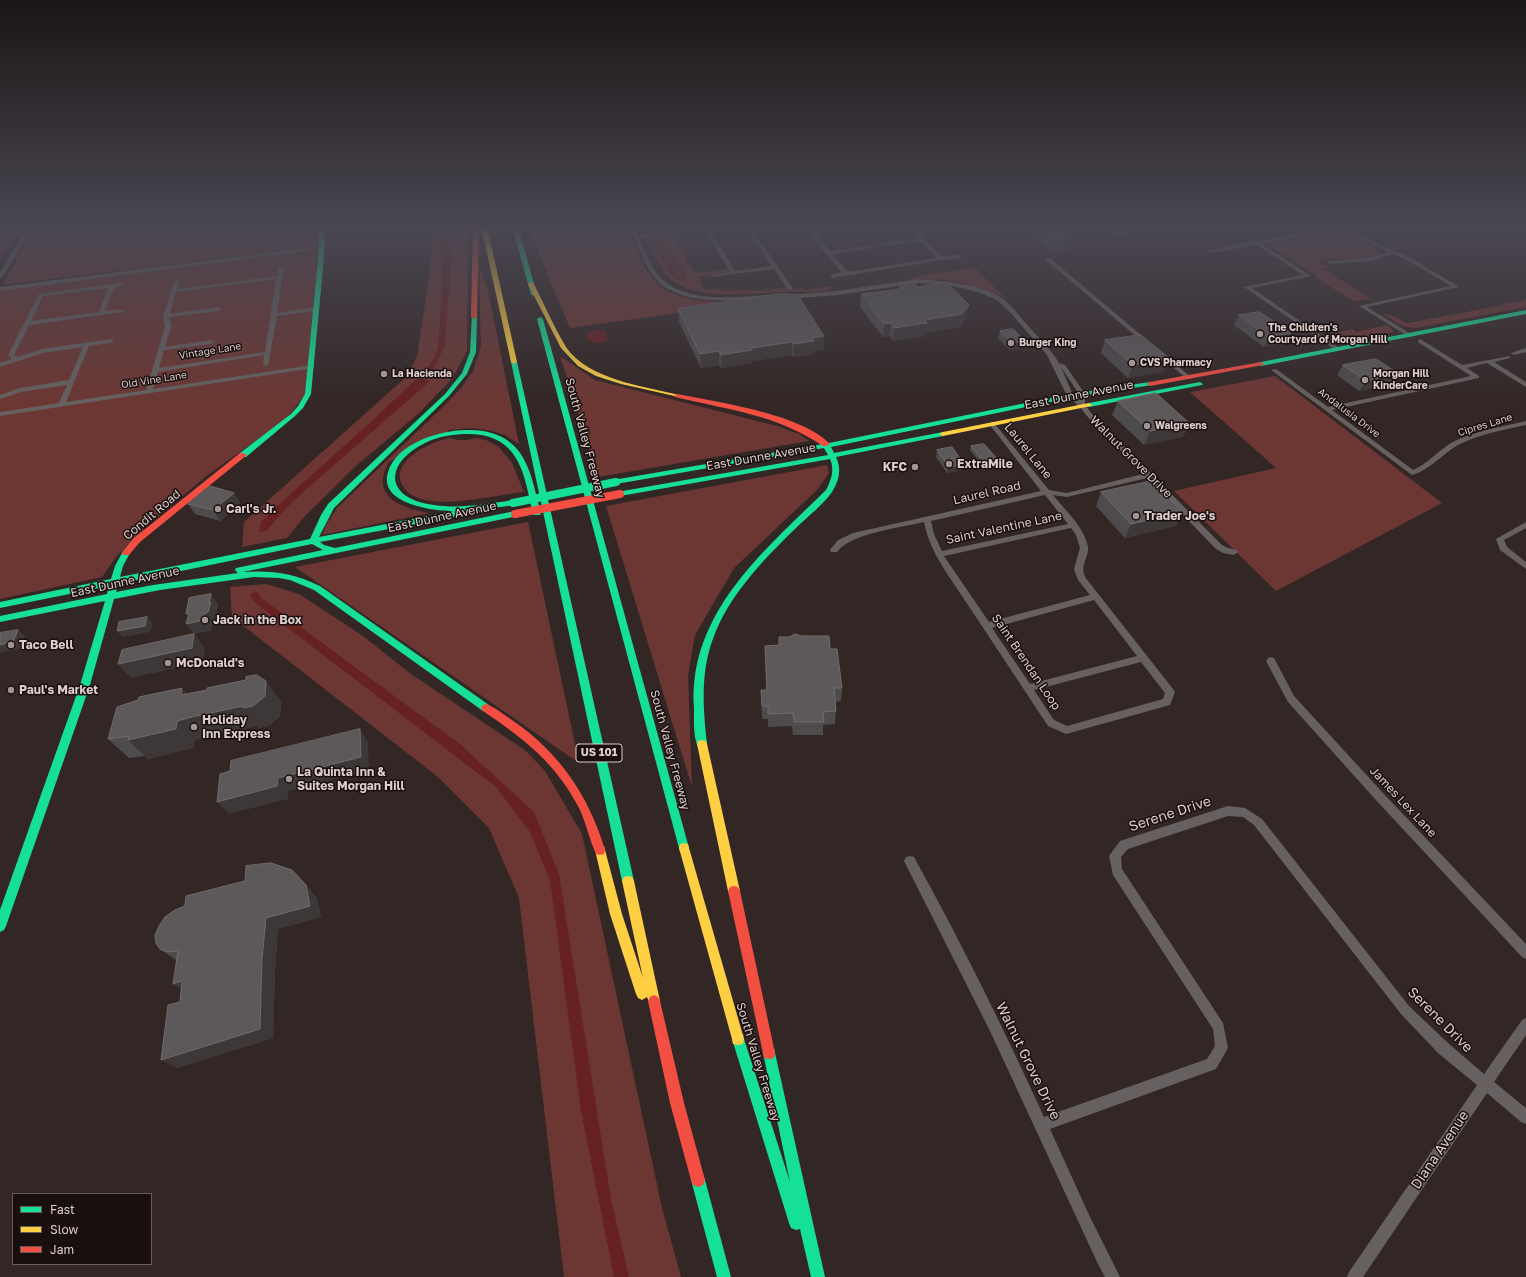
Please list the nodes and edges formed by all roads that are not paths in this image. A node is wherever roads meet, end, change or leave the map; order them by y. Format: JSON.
{"nodes":[{"id":1,"x":27,"y":286,"type":"edge"},
{"id":2,"x":112,"y":286,"type":"junction"},
{"id":3,"x":116,"y":286,"type":"edge"},
{"id":4,"x":176,"y":286,"type":"edge"},
{"id":5,"x":215,"y":286,"type":"edge"},
{"id":6,"x":278,"y":286,"type":"edge"},
{"id":7,"x":318,"y":286,"type":"edge"},
{"id":8,"x":475,"y":286,"type":"edge"},
{"id":9,"x":497,"y":286,"type":"edge"},
{"id":10,"x":531,"y":286,"type":"edge"},
{"id":11,"x":532,"y":286,"type":"edge"},
{"id":12,"x":668,"y":286,"type":"edge"},
{"id":13,"x":788,"y":286,"type":"edge"},
{"id":14,"x":885,"y":286,"type":"edge"},
{"id":15,"x":961,"y":286,"type":"edge"},
{"id":16,"x":1080,"y":286,"type":"edge"},
{"id":17,"x":1255,"y":286,"type":"edge"},
{"id":18,"x":1452,"y":286,"type":"edge"},
{"id":19,"x":0,"y":289,"type":"edge"},
{"id":20,"x":790,"y":289,"type":"dead end"},
{"id":21,"x":174,"y":291,"type":"junction"},
{"id":22,"x":316,"y":307,"type":"junction"},
{"id":23,"x":219,"y":309,"type":"dead end"},
{"id":24,"x":121,"y":311,"type":"dead end"},
{"id":25,"x":1526,"y":312,"type":"edge"},
{"id":26,"x":273,"y":313,"type":"junction"},
{"id":27,"x":101,"y":314,"type":"junction"},
{"id":28,"x":166,"y":316,"type":"junction"},
{"id":29,"x":1526,"y":320,"type":"edge"},
{"id":30,"x":27,"y":323,"type":"junction"},
{"id":31,"x":1410,"y":335,"type":"junction"},
{"id":32,"x":111,"y":341,"type":"dead end"},
{"id":33,"x":1420,"y":341,"type":"junction"},
{"id":34,"x":212,"y":342,"type":"dead end"},
{"id":35,"x":87,"y":344,"type":"junction"},
{"id":36,"x":1337,"y":349,"type":"junction"},
{"id":37,"x":162,"y":350,"type":"junction"},
{"id":38,"x":1526,"y":350,"type":"edge"},
{"id":39,"x":1371,"y":351,"type":"junction"},
{"id":40,"x":268,"y":353,"type":"junction"},
{"id":41,"x":1294,"y":357,"type":"junction"},
{"id":42,"x":16,"y":359,"type":"junction"},
{"id":43,"x":1488,"y":361,"type":"junction"},
{"id":44,"x":1055,"y":362,"type":"junction"},
{"id":45,"x":266,"y":364,"type":"dead end"},
{"id":46,"x":0,"y":365,"type":"edge"},
{"id":47,"x":312,"y":367,"type":"junction"},
{"id":48,"x":1461,"y":367,"type":"junction"},
{"id":49,"x":156,"y":370,"type":"junction"},
{"id":50,"x":1274,"y":370,"type":"junction"},
{"id":51,"x":1189,"y":378,"type":"junction"},
{"id":52,"x":1217,"y":381,"type":"junction"},
{"id":53,"x":71,"y":382,"type":"junction"},
{"id":54,"x":1526,"y":385,"type":"edge"},
{"id":55,"x":149,"y":391,"type":"junction"},
{"id":56,"x":1154,"y":393,"type":"junction"},
{"id":57,"x":1082,"y":394,"type":"junction"},
{"id":58,"x":1070,"y":396,"type":"junction"},
{"id":59,"x":0,"y":397,"type":"edge"},
{"id":60,"x":62,"y":404,"type":"junction"},
{"id":61,"x":1083,"y":406,"type":"junction"},
{"id":62,"x":1327,"y":409,"type":"junction"},
{"id":63,"x":0,"y":414,"type":"edge"},
{"id":64,"x":992,"y":424,"type":"junction"},
{"id":65,"x":1524,"y":425,"type":"edge"},
{"id":66,"x":828,"y":445,"type":"junction"},
{"id":67,"x":832,"y":456,"type":"junction"},
{"id":68,"x":1412,"y":473,"type":"joint"},
{"id":69,"x":1149,"y":475,"type":"junction"},
{"id":70,"x":1047,"y":492,"type":"junction"},
{"id":71,"x":513,"y":503,"type":"junction"},
{"id":72,"x":927,"y":518,"type":"junction"},
{"id":73,"x":1074,"y":525,"type":"junction"},
{"id":74,"x":1526,"y":526,"type":"edge"},
{"id":75,"x":313,"y":541,"type":"junction"},
{"id":76,"x":834,"y":550,"type":"dead end"},
{"id":77,"x":336,"y":551,"type":"junction"},
{"id":78,"x":1234,"y":552,"type":"dead end"},
{"id":79,"x":940,"y":554,"type":"junction"},
{"id":80,"x":1526,"y":566,"type":"edge"},
{"id":81,"x":114,"y":582,"type":"junction"},
{"id":82,"x":562,"y":584,"type":"junction"},
{"id":83,"x":143,"y":590,"type":"junction"},
{"id":84,"x":110,"y":597,"type":"junction"},
{"id":85,"x":1095,"y":597,"type":"junction"},
{"id":86,"x":0,"y":606,"type":"edge"},
{"id":87,"x":0,"y":619,"type":"edge"},
{"id":88,"x":986,"y":626,"type":"junction"},
{"id":89,"x":1143,"y":658,"type":"junction"},
{"id":90,"x":1271,"y":661,"type":"dead end"},
{"id":91,"x":1028,"y":688,"type":"junction"},
{"id":92,"x":910,"y":861,"type":"dead end"},
{"id":93,"x":12,"y":892,"type":"junction"},
{"id":94,"x":0,"y":895,"type":"edge"},
{"id":95,"x":0,"y":926,"type":"edge"},
{"id":96,"x":1526,"y":953,"type":"edge"},
{"id":97,"x":1526,"y":1024,"type":"edge"},
{"id":98,"x":1485,"y":1083,"type":"junction"},
{"id":99,"x":677,"y":1103,"type":"junction"},
{"id":100,"x":1526,"y":1117,"type":"edge"},
{"id":101,"x":1041,"y":1126,"type":"junction"},
{"id":102,"x":724,"y":1277,"type":"edge"},
{"id":103,"x":814,"y":1277,"type":"edge"},
{"id":104,"x":818,"y":1277,"type":"edge"},
{"id":105,"x":1113,"y":1277,"type":"edge"},
{"id":106,"x":1354,"y":1277,"type":"edge"}],
"edges":[{"from":1,"to":19,"type":"street"},
{"from":2,"to":3,"type":"street"},
{"from":2,"to":27,"type":"street"},
{"from":2,"to":30,"type":"street"},
{"from":4,"to":21,"type":"street","name":"Vintage Lane"},
{"from":5,"to":21,"type":"street"},
{"from":6,"to":26,"type":"street"},
{"from":7,"to":22,"type":"main road","name":"Condit Road"},
{"from":8,"to":75,"type":"main road"},
{"from":9,"to":82,"type":"main road","number":"US 101"},
{"from":10,"to":103,"type":"main road","name":"South Valley Freeway"},
{"from":11,"to":66,"type":"main road"},
{"from":12,"to":14,"type":"street","name":"Walnut Grove Drive"},
{"from":13,"to":20,"type":"street"},
{"from":15,"to":44,"type":"street","name":"Walnut Grove Drive"},
{"from":16,"to":51,"type":"street"},
{"from":17,"to":36,"type":"street"},
{"from":18,"to":31,"type":"street"},
{"from":21,"to":28,"type":"street","name":"Vintage Lane"},
{"from":22,"to":26,"type":"street"},
{"from":22,"to":47,"type":"main road","name":"Condit Road"},
{"from":23,"to":28,"type":"street"},
{"from":24,"to":27,"type":"street"},
{"from":25,"to":31,"type":"main road","name":"East Dunne Avenue"},
{"from":26,"to":40,"type":"street"},
{"from":27,"to":30,"type":"street"},
{"from":28,"to":37,"type":"street","name":"Vintage Lane"},
{"from":29,"to":33,"type":"main road","name":"East Dunne Avenue"},
{"from":30,"to":42,"type":"street"},
{"from":31,"to":36,"type":"main road","name":"East Dunne Avenue"},
{"from":31,"to":39,"type":"main road"},
{"from":32,"to":35,"type":"street"},
{"from":33,"to":39,"type":"main road","name":"East Dunne Avenue"},
{"from":33,"to":48,"type":"street"},
{"from":34,"to":37,"type":"street"},
{"from":35,"to":42,"type":"street"},
{"from":35,"to":53,"type":"street"},
{"from":36,"to":41,"type":"main road","name":"East Dunne Avenue"},
{"from":37,"to":49,"type":"street","name":"Vintage Lane"},
{"from":38,"to":43,"type":"street"},
{"from":39,"to":50,"type":"main road","name":"East Dunne Avenue"},
{"from":40,"to":45,"type":"street"},
{"from":40,"to":49,"type":"street","name":"Vintage Lane"},
{"from":41,"to":50,"type":"main road"},
{"from":41,"to":51,"type":"main road","name":"East Dunne Avenue"},
{"from":42,"to":46,"type":"street"},
{"from":43,"to":48,"type":"street"},
{"from":43,"to":54,"type":"street"},
{"from":44,"to":57,"type":"street","name":"Walnut Grove Drive"},
{"from":44,"to":58,"type":"street","name":"Walnut Grove Drive"},
{"from":47,"to":55,"type":"street","name":"Old Vine Lane"},
{"from":47,"to":81,"type":"main road","name":"Condit Road"},
{"from":48,"to":62,"type":"street"},
{"from":49,"to":55,"type":"street","name":"Vintage Lane"},
{"from":50,"to":52,"type":"main road","name":"East Dunne Avenue"},
{"from":50,"to":62,"type":"street","name":"Andalusia Drive"},
{"from":51,"to":52,"type":"main road"},
{"from":51,"to":56,"type":"main road"},
{"from":51,"to":57,"type":"main road","name":"East Dunne Avenue"},
{"from":52,"to":56,"type":"main road","name":"East Dunne Avenue"},
{"from":53,"to":59,"type":"street"},
{"from":53,"to":60,"type":"street"},
{"from":55,"to":60,"type":"street","name":"Old Vine Lane"},
{"from":56,"to":61,"type":"main road","name":"East Dunne Avenue"},
{"from":57,"to":58,"type":"main road","name":"East Dunne Avenue"},
{"from":57,"to":61,"type":"street","name":"Walnut Grove Drive"},
{"from":58,"to":61,"type":"street","name":"Walnut Grove Drive"},
{"from":58,"to":66,"type":"main road","name":"East Dunne Avenue"},
{"from":60,"to":63,"type":"street","name":"Old Vine Lane"},
{"from":61,"to":64,"type":"main road","name":"East Dunne Avenue"},
{"from":61,"to":69,"type":"street","name":"Walnut Grove Drive"},
{"from":62,"to":68,"type":"street","name":"Andalusia Drive"},
{"from":64,"to":67,"type":"main road","name":"East Dunne Avenue"},
{"from":64,"to":70,"type":"street","name":"Laurel Lane"},
{"from":65,"to":68,"type":"street","name":"Cipres Lane"},
{"from":66,"to":67,"type":"main road"},
{"from":66,"to":71,"type":"main road","name":"East Dunne Avenue","bridge":true},
{"from":67,"to":77,"type":"main road","name":"East Dunne Avenue","bridge":true},
{"from":67,"to":104,"type":"main road"},
{"from":69,"to":70,"type":"street","name":"Laurel Road"},
{"from":69,"to":78,"type":"street","name":"Walnut Grove Drive"},
{"from":70,"to":72,"type":"street","name":"Laurel Road"},
{"from":70,"to":73,"type":"street","name":"Saint Brendan Loop"},
{"from":71,"to":75,"type":"main road","name":"East Dunne Avenue"},
{"from":71,"to":82,"type":"main road"},
{"from":72,"to":76,"type":"street","name":"Laurel Road"},
{"from":72,"to":79,"type":"street","name":"Saint Brendan Loop"},
{"from":73,"to":79,"type":"street","name":"Saint Valentine Lane"},
{"from":73,"to":85,"type":"street","name":"Saint Brendan Loop"},
{"from":74,"to":80,"type":"street"},
{"from":75,"to":77,"type":"main road"},
{"from":75,"to":81,"type":"main road","name":"East Dunne Avenue"},
{"from":77,"to":83,"type":"main road","name":"East Dunne Avenue"},
{"from":79,"to":88,"type":"street","name":"Saint Brendan Loop"},
{"from":81,"to":84,"type":"main road","name":"Condit Road"},
{"from":81,"to":86,"type":"main road","name":"East Dunne Avenue"},
{"from":82,"to":99,"type":"main road","number":"US 101"},
{"from":83,"to":84,"type":"main road","name":"East Dunne Avenue"},
{"from":83,"to":99,"type":"main road"},
{"from":84,"to":87,"type":"main road","name":"East Dunne Avenue"},
{"from":84,"to":93,"type":"main road","name":"Condit Road"},
{"from":85,"to":88,"type":"street"},
{"from":85,"to":89,"type":"street","name":"Saint Brendan Loop"},
{"from":88,"to":91,"type":"street","name":"Saint Brendan Loop"},
{"from":89,"to":91,"type":"street"},
{"from":89,"to":91,"type":"street","name":"Saint Brendan Loop"},
{"from":90,"to":96,"type":"street","name":"James Lex Lane"},
{"from":92,"to":101,"type":"street","name":"Walnut Grove Drive"},
{"from":93,"to":94,"type":"street"},
{"from":93,"to":95,"type":"main road","name":"Condit Road"},
{"from":97,"to":98,"type":"street","name":"Diana Avenue"},
{"from":98,"to":100,"type":"street","name":"Serene Drive"},
{"from":98,"to":101,"type":"street","name":"Serene Drive"},
{"from":98,"to":106,"type":"street","name":"Diana Avenue"},
{"from":99,"to":102,"type":"main road","number":"US 101"},
{"from":101,"to":105,"type":"street","name":"Walnut Grove Drive"}]}
